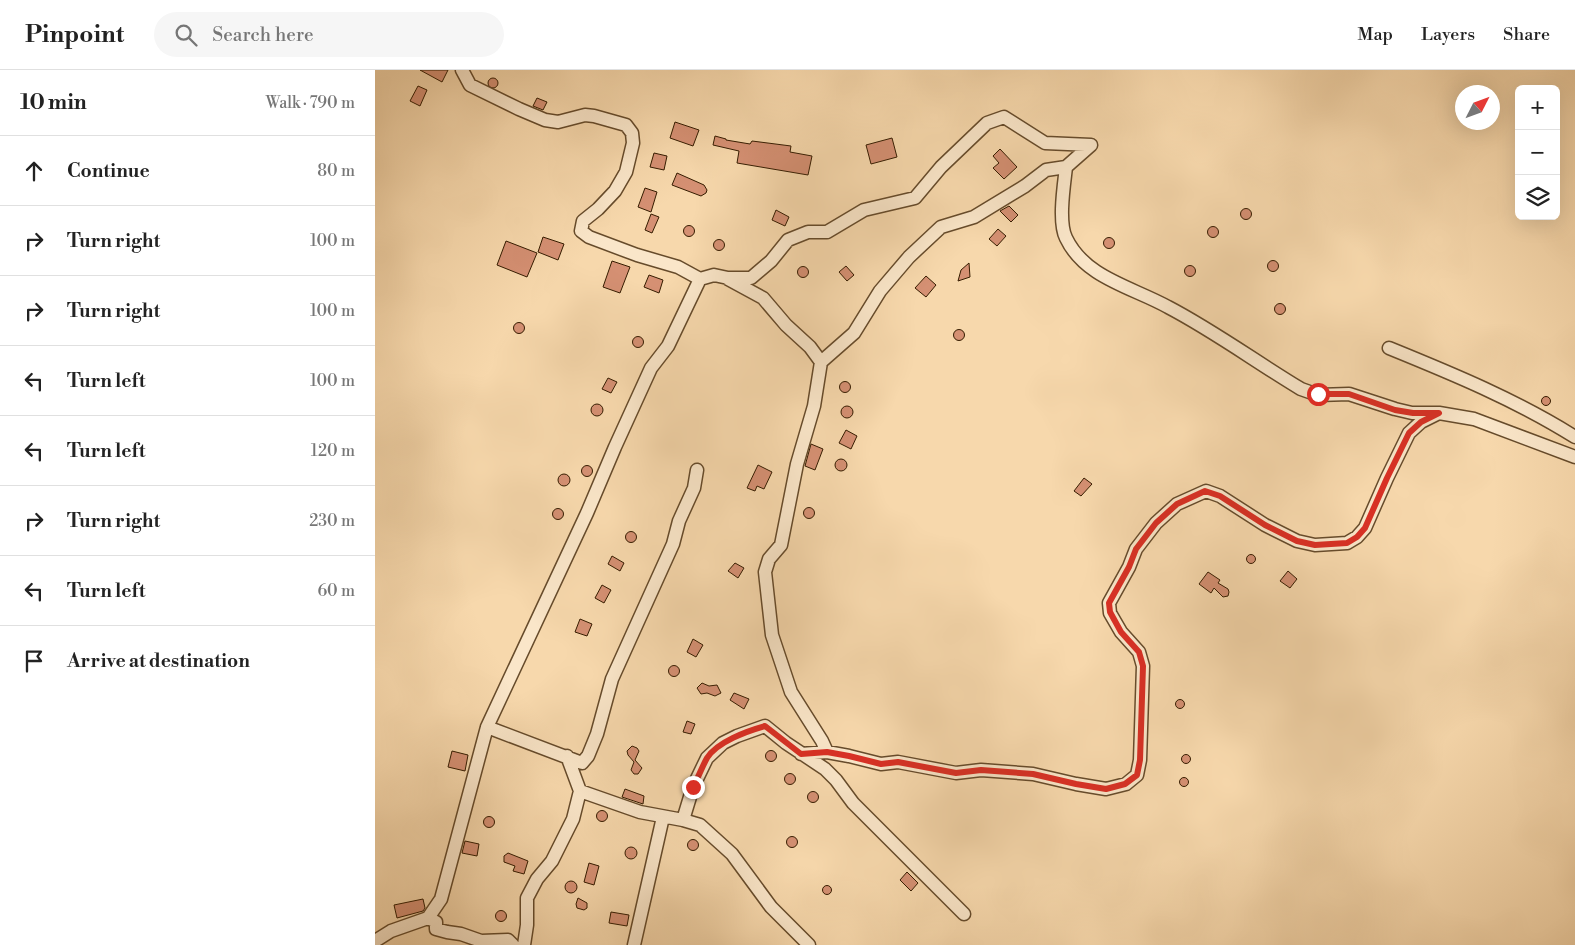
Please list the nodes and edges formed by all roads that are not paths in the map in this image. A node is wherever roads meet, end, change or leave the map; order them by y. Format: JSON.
{"nodes":[{"id":1,"x":462,"y":70,"type":"edge"},
{"id":2,"x":1066,"y":167,"type":"junction"},
{"id":3,"x":726,"y":278,"type":"junction"},
{"id":4,"x":700,"y":280,"type":"junction"},
{"id":5,"x":1389,"y":348,"type":"dead end"},
{"id":6,"x":821,"y":362,"type":"junction"},
{"id":7,"x":1439,"y":413,"type":"junction"},
{"id":8,"x":1575,"y":436,"type":"edge"},
{"id":9,"x":1575,"y":457,"type":"edge"},
{"id":10,"x":697,"y":470,"type":"dead end"},
{"id":11,"x":487,"y":727,"type":"junction"},
{"id":12,"x":827,"y":752,"type":"junction"},
{"id":13,"x":801,"y":754,"type":"junction"},
{"id":14,"x":567,"y":756,"type":"junction"},
{"id":15,"x":580,"y":791,"type":"junction"},
{"id":16,"x":663,"y":817,"type":"junction"},
{"id":17,"x":683,"y":820,"type":"junction"},
{"id":18,"x":964,"y":914,"type":"dead end"},
{"id":19,"x":428,"y":918,"type":"junction"},
{"id":20,"x":375,"y":941,"type":"edge"},
{"id":21,"x":481,"y":943,"type":"edge"},
{"id":22,"x":513,"y":945,"type":"edge"},
{"id":23,"x":524,"y":945,"type":"edge"},
{"id":24,"x":634,"y":945,"type":"edge"},
{"id":25,"x":809,"y":945,"type":"edge"}],
"edges":[{"from":1,"to":4,"type":"street"},
{"from":2,"to":3,"type":"street"},
{"from":2,"to":6,"type":"street"},
{"from":2,"to":7,"type":"street"},
{"from":3,"to":4,"type":"street"},
{"from":3,"to":6,"type":"street"},
{"from":4,"to":11,"type":"street"},
{"from":5,"to":8,"type":"street"},
{"from":6,"to":12,"type":"street"},
{"from":7,"to":9,"type":"street"},
{"from":7,"to":12,"type":"street"},
{"from":10,"to":14,"type":"street"},
{"from":11,"to":14,"type":"street"},
{"from":11,"to":19,"type":"street"},
{"from":12,"to":13,"type":"street"},
{"from":13,"to":17,"type":"street"},
{"from":13,"to":18,"type":"street"},
{"from":14,"to":15,"type":"street"},
{"from":15,"to":16,"type":"street"},
{"from":15,"to":23,"type":"street"},
{"from":16,"to":17,"type":"street"},
{"from":16,"to":24,"type":"street"},
{"from":17,"to":25,"type":"street"},
{"from":19,"to":20,"type":"street"},
{"from":19,"to":21,"type":"street"},
{"from":21,"to":22,"type":"street"}]}
